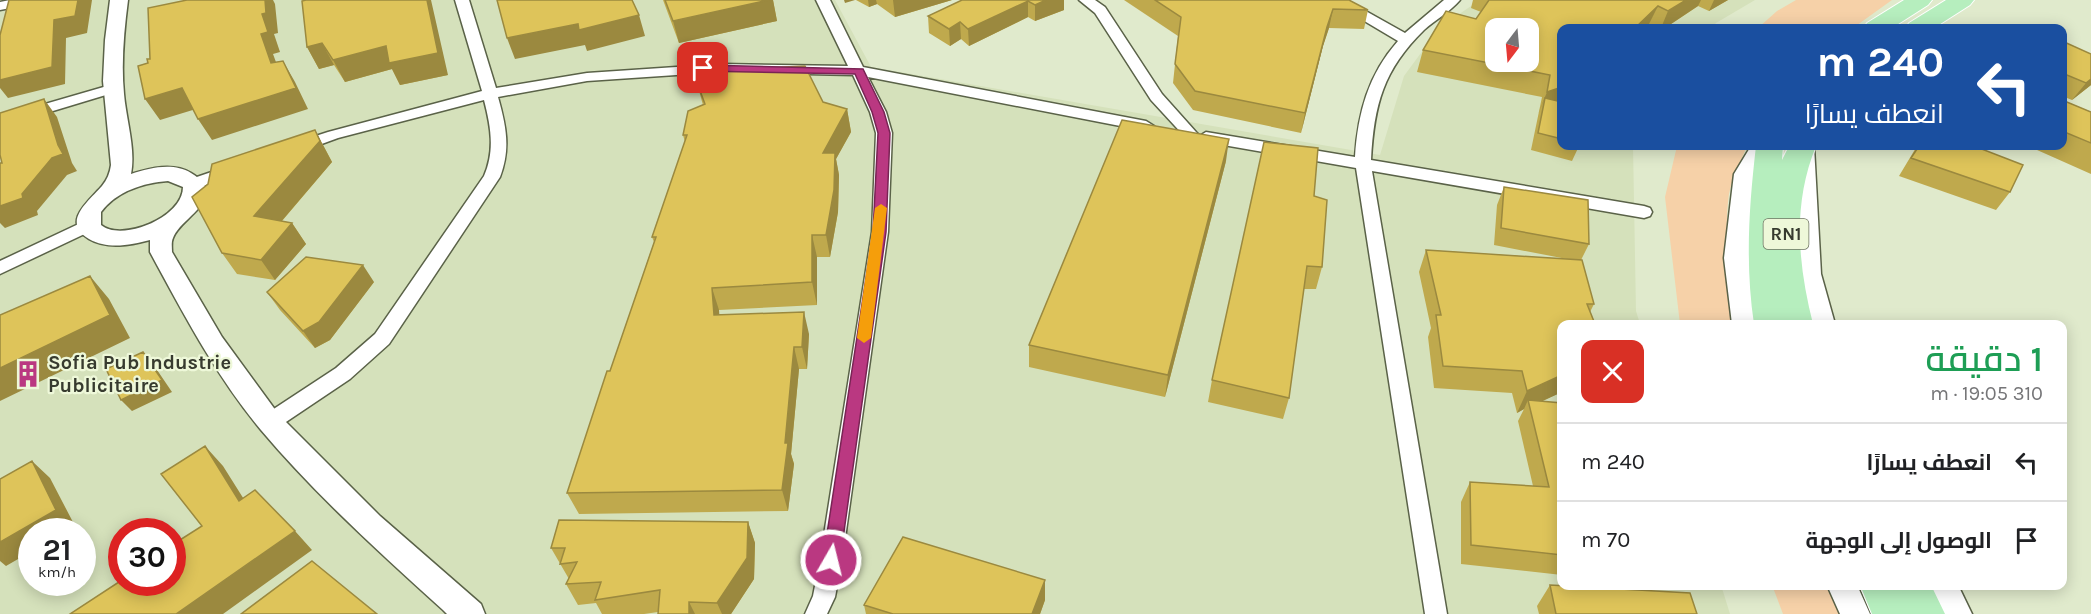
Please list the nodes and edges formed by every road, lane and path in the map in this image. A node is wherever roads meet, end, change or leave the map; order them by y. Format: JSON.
{"nodes":[{"id":1,"x":31,"y":0,"type":"edge"},
{"id":2,"x":119,"y":0,"type":"edge"},
{"id":3,"x":462,"y":0,"type":"edge"},
{"id":4,"x":823,"y":0,"type":"edge"},
{"id":5,"x":1086,"y":0,"type":"edge"},
{"id":6,"x":1336,"y":0,"type":"edge"},
{"id":7,"x":1454,"y":0,"type":"edge"},
{"id":8,"x":1920,"y":0,"type":"edge"},
{"id":9,"x":1962,"y":0,"type":"edge"},
{"id":10,"x":0,"y":6,"type":"edge"},
{"id":11,"x":1882,"y":24,"type":"edge"},
{"id":12,"x":1924,"y":24,"type":"edge"},
{"id":13,"x":1405,"y":39,"type":"junction"},
{"id":14,"x":859,"y":71,"type":"junction"},
{"id":15,"x":114,"y":88,"type":"junction"},
{"id":16,"x":490,"y":94,"type":"junction"},
{"id":17,"x":0,"y":122,"type":"edge"},
{"id":18,"x":1191,"y":135,"type":"junction"},
{"id":19,"x":1759,"y":150,"type":"edge"},
{"id":20,"x":1770,"y":150,"type":"edge"},
{"id":21,"x":1801,"y":150,"type":"edge"},
{"id":22,"x":1803,"y":150,"type":"edge"},
{"id":23,"x":279,"y":154,"type":"edge"},
{"id":24,"x":122,"y":157,"type":"junction"},
{"id":25,"x":1363,"y":162,"type":"junction"},
{"id":26,"x":247,"y":165,"type":"edge"},
{"id":27,"x":156,"y":175,"type":"junction"},
{"id":28,"x":194,"y":184,"type":"junction"},
{"id":29,"x":109,"y":192,"type":"junction"},
{"id":30,"x":1644,"y":212,"type":"dead end"},
{"id":31,"x":171,"y":223,"type":"junction"},
{"id":32,"x":87,"y":226,"type":"junction"},
{"id":33,"x":128,"y":238,"type":"junction"},
{"id":34,"x":161,"y":252,"type":"junction"},
{"id":35,"x":0,"y":268,"type":"edge"},
{"id":36,"x":1744,"y":320,"type":"edge"},
{"id":37,"x":1769,"y":320,"type":"edge"},
{"id":38,"x":1796,"y":320,"type":"edge"},
{"id":39,"x":1822,"y":320,"type":"edge"},
{"id":40,"x":270,"y":422,"type":"junction"},
{"id":41,"x":1844,"y":590,"type":"edge"},
{"id":42,"x":1881,"y":590,"type":"edge"},
{"id":43,"x":1913,"y":590,"type":"edge"},
{"id":44,"x":1945,"y":590,"type":"edge"},
{"id":45,"x":470,"y":614,"type":"edge"},
{"id":46,"x":816,"y":614,"type":"edge"},
{"id":47,"x":1436,"y":614,"type":"edge"},
{"id":48,"x":1855,"y":614,"type":"edge"},
{"id":49,"x":1892,"y":614,"type":"edge"},
{"id":50,"x":1925,"y":614,"type":"edge"},
{"id":51,"x":1957,"y":614,"type":"edge"}],
"edges":[{"from":1,"to":10,"type":"street"},
{"from":2,"to":15,"type":"street"},
{"from":3,"to":16,"type":"street"},
{"from":4,"to":14,"type":"street"},
{"from":5,"to":18,"type":"street"},
{"from":6,"to":13,"type":"street"},
{"from":7,"to":13,"type":"street"},
{"from":8,"to":11,"type":"highway"},
{"from":9,"to":12,"type":"highway"},
{"from":13,"to":25,"type":"street"},
{"from":14,"to":16,"type":"street"},
{"from":14,"to":18,"type":"street"},
{"from":14,"to":46,"type":"street"},
{"from":15,"to":17,"type":"street"},
{"from":15,"to":24,"type":"street"},
{"from":16,"to":23,"type":"street"},
{"from":16,"to":40,"type":"street"},
{"from":18,"to":25,"type":"street"},
{"from":19,"to":36,"type":"street"},
{"from":20,"to":37,"type":"highway","number":"RN1"},
{"from":21,"to":38,"type":"highway","number":"RN1"},
{"from":22,"to":39,"type":"street"},
{"from":24,"to":27,"type":"street"},
{"from":24,"to":29,"type":"street"},
{"from":25,"to":30,"type":"street"},
{"from":25,"to":47,"type":"street"},
{"from":26,"to":28,"type":"street"},
{"from":27,"to":28,"type":"street"},
{"from":27,"to":29,"type":"street"},
{"from":28,"to":31,"type":"street"},
{"from":29,"to":32,"type":"street"},
{"from":31,"to":33,"type":"street"},
{"from":31,"to":34,"type":"street"},
{"from":32,"to":33,"type":"street"},
{"from":32,"to":35,"type":"street"},
{"from":33,"to":34,"type":"street"},
{"from":34,"to":40,"type":"street"},
{"from":40,"to":45,"type":"street"},
{"from":41,"to":48,"type":"street"},
{"from":42,"to":49,"type":"highway"},
{"from":43,"to":50,"type":"highway"},
{"from":44,"to":51,"type":"street"}]}
